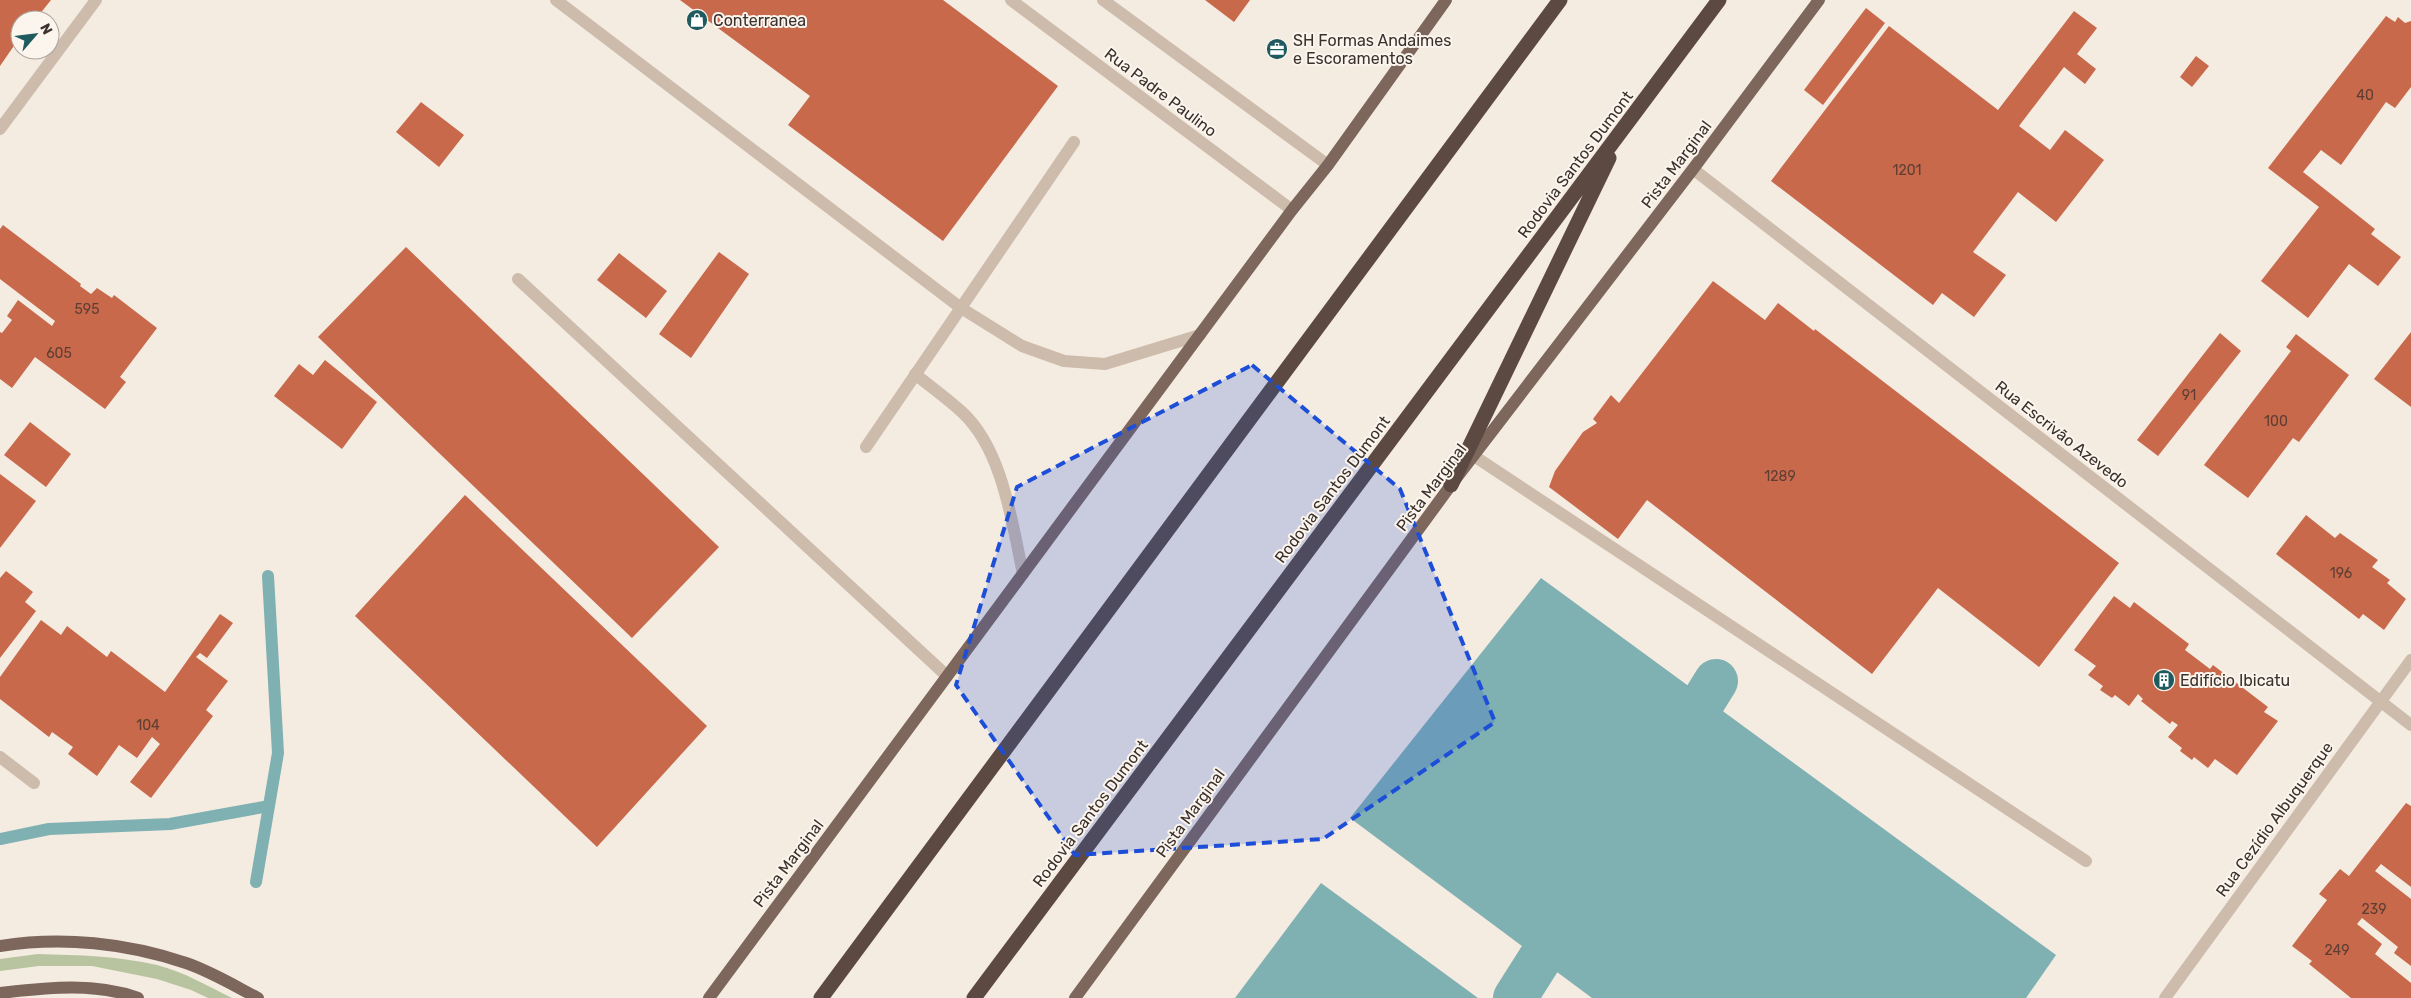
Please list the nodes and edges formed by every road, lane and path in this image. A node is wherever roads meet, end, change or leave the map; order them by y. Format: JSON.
{"nodes":[{"id":1,"x":96,"y":0,"type":"edge"},
{"id":2,"x":556,"y":0,"type":"edge"},
{"id":3,"x":1011,"y":0,"type":"edge"},
{"id":4,"x":1102,"y":0,"type":"edge"},
{"id":5,"x":1446,"y":0,"type":"edge"},
{"id":6,"x":1560,"y":0,"type":"edge"},
{"id":7,"x":1718,"y":0,"type":"edge"},
{"id":8,"x":1819,"y":0,"type":"edge"},
{"id":9,"x":1626,"y":125,"type":"junction"},
{"id":10,"x":0,"y":128,"type":"edge"},
{"id":11,"x":1074,"y":142,"type":"dead end"},
{"id":12,"x":1328,"y":166,"type":"junction"},
{"id":13,"x":1693,"y":169,"type":"junction"},
{"id":14,"x":1292,"y":210,"type":"junction"},
{"id":15,"x":518,"y":279,"type":"dead end"},
{"id":16,"x":961,"y":308,"type":"junction"},
{"id":17,"x":1200,"y":335,"type":"junction"},
{"id":18,"x":915,"y":374,"type":"junction"},
{"id":19,"x":866,"y":447,"type":"dead end"},
{"id":20,"x":1474,"y":456,"type":"junction"},
{"id":21,"x":1451,"y":485,"type":"junction"},
{"id":22,"x":1023,"y":574,"type":"junction"},
{"id":23,"x":2411,"y":660,"type":"edge"},
{"id":24,"x":948,"y":676,"type":"junction"},
{"id":25,"x":2380,"y":701,"type":"junction"},
{"id":26,"x":2411,"y":725,"type":"edge"},
{"id":27,"x":0,"y":757,"type":"edge"},
{"id":28,"x":34,"y":783,"type":"dead end"},
{"id":29,"x":2086,"y":862,"type":"dead end"},
{"id":30,"x":0,"y":946,"type":"edge"},
{"id":31,"x":0,"y":993,"type":"edge"},
{"id":32,"x":709,"y":997,"type":"edge"},
{"id":33,"x":138,"y":998,"type":"edge"},
{"id":34,"x":258,"y":998,"type":"edge"},
{"id":35,"x":821,"y":998,"type":"edge"},
{"id":36,"x":974,"y":998,"type":"edge"},
{"id":37,"x":1075,"y":998,"type":"edge"},
{"id":38,"x":2165,"y":998,"type":"edge"}],
"edges":[{"from":1,"to":10,"type":"street"},
{"from":2,"to":16,"type":"street"},
{"from":3,"to":14,"type":"street","name":"Rua Padre Paulino"},
{"from":4,"to":12,"type":"street"},
{"from":5,"to":12,"type":"main road","name":"Pista Marginal"},
{"from":6,"to":35,"type":"highway"},
{"from":7,"to":9,"type":"highway","name":"Rodovia Santos Dumont"},
{"from":8,"to":13,"type":"main road","name":"Pista Marginal"},
{"from":9,"to":21,"type":"highway"},
{"from":9,"to":36,"type":"highway","name":"Rodovia Santos Dumont"},
{"from":11,"to":16,"type":"street"},
{"from":12,"to":14,"type":"main road","name":"Pista Marginal"},
{"from":13,"to":20,"type":"main road","name":"Pista Marginal"},
{"from":13,"to":25,"type":"street","name":"Rua Escrivão Azevedo"},
{"from":14,"to":17,"type":"main road","name":"Pista Marginal"},
{"from":15,"to":24,"type":"street"},
{"from":16,"to":17,"type":"street"},
{"from":16,"to":18,"type":"street"},
{"from":17,"to":22,"type":"main road","name":"Pista Marginal"},
{"from":18,"to":19,"type":"street"},
{"from":18,"to":22,"type":"street"},
{"from":20,"to":21,"type":"main road","name":"Pista Marginal"},
{"from":20,"to":29,"type":"street"},
{"from":21,"to":37,"type":"main road","name":"Pista Marginal"},
{"from":22,"to":24,"type":"main road","name":"Pista Marginal"},
{"from":23,"to":25,"type":"street","name":"Rua Cezídio Albuquerque"},
{"from":24,"to":32,"type":"main road","name":"Pista Marginal"},
{"from":25,"to":26,"type":"street","name":"Rua Escrivão Azevedo"},
{"from":25,"to":38,"type":"street","name":"Rua Cezídio Albuquerque"},
{"from":27,"to":28,"type":"street"},
{"from":30,"to":34,"type":"main road"},
{"from":31,"to":33,"type":"main road"}]}
